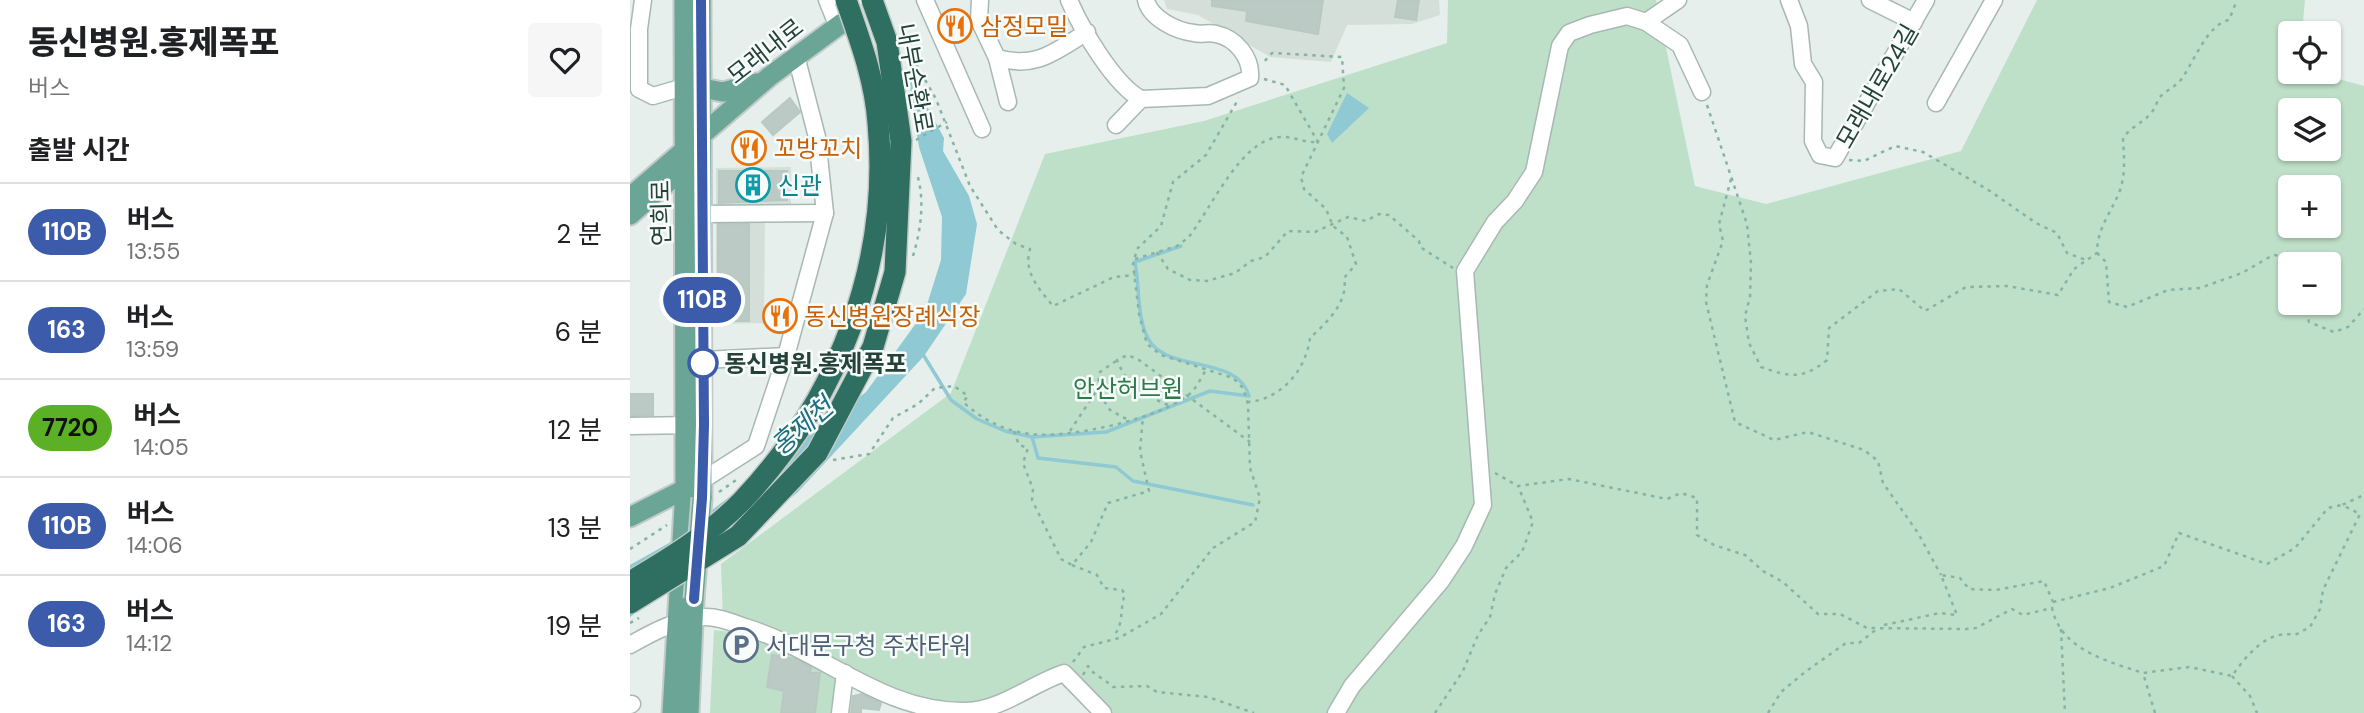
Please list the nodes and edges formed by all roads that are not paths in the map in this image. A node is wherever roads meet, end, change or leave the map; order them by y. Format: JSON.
{"nodes":[{"id":1,"x":643,"y":0,"type":"edge"},
{"id":2,"x":684,"y":0,"type":"edge"},
{"id":3,"x":701,"y":0,"type":"edge"},
{"id":4,"x":827,"y":0,"type":"edge"},
{"id":5,"x":846,"y":0,"type":"edge"},
{"id":6,"x":870,"y":0,"type":"edge"},
{"id":7,"x":925,"y":0,"type":"edge"},
{"id":8,"x":980,"y":0,"type":"edge"},
{"id":9,"x":1069,"y":0,"type":"edge"},
{"id":10,"x":1146,"y":0,"type":"edge"},
{"id":11,"x":1678,"y":0,"type":"edge"},
{"id":12,"x":1789,"y":0,"type":"edge"},
{"id":13,"x":1870,"y":0,"type":"edge"},
{"id":14,"x":1926,"y":0,"type":"edge"},
{"id":15,"x":1994,"y":0,"type":"edge"},
{"id":16,"x":1646,"y":22,"type":"junction"},
{"id":17,"x":1914,"y":22,"type":"junction"},
{"id":18,"x":840,"y":25,"type":"junction"},
{"id":19,"x":1087,"y":32,"type":"junction"},
{"id":20,"x":796,"y":55,"type":"junction"},
{"id":21,"x":997,"y":58,"type":"junction"},
{"id":22,"x":770,"y":76,"type":"junction"},
{"id":23,"x":694,"y":88,"type":"junction"},
{"id":24,"x":1702,"y":92,"type":"road end"},
{"id":25,"x":1141,"y":99,"type":"junction"},
{"id":26,"x":1008,"y":102,"type":"dead end"},
{"id":27,"x":1936,"y":103,"type":"dead end"},
{"id":28,"x":1116,"y":125,"type":"dead end"},
{"id":29,"x":982,"y":129,"type":"dead end"},
{"id":30,"x":692,"y":152,"type":"junction"},
{"id":31,"x":634,"y":186,"type":"edge"},
{"id":32,"x":825,"y":213,"type":"junction"},
{"id":33,"x":630,"y":215,"type":"edge"},
{"id":34,"x":702,"y":215,"type":"junction"},
{"id":35,"x":786,"y":356,"type":"junction"},
{"id":36,"x":703,"y":360,"type":"junction"},
{"id":37,"x":694,"y":425,"type":"junction"},
{"id":38,"x":630,"y":426,"type":"edge"},
{"id":39,"x":697,"y":489,"type":"junction"},
{"id":40,"x":630,"y":517,"type":"edge"},
{"id":41,"x":630,"y":582,"type":"edge"},
{"id":42,"x":630,"y":603,"type":"edge"},
{"id":43,"x":686,"y":613,"type":"junction"},
{"id":44,"x":630,"y":645,"type":"edge"},
{"id":45,"x":845,"y":673,"type":"junction"},
{"id":46,"x":672,"y":713,"type":"edge"},
{"id":47,"x":689,"y":713,"type":"edge"},
{"id":48,"x":839,"y":713,"type":"edge"},
{"id":49,"x":1103,"y":713,"type":"edge"},
{"id":50,"x":1336,"y":713,"type":"edge"}],
"edges":[{"from":1,"to":23,"type":"street"},
{"from":2,"to":23,"type":"main road","name":"연희로"},
{"from":3,"to":23,"type":"main road","name":"연희로"},
{"from":4,"to":18,"type":"street"},
{"from":5,"to":41,"type":"highway","name":"내부순환로","bridge":true},
{"from":6,"to":18,"type":"main road","name":"모래내로"},
{"from":6,"to":42,"type":"highway","name":"내부순환로","bridge":true},
{"from":7,"to":29,"type":"street"},
{"from":8,"to":21,"type":"street"},
{"from":9,"to":19,"type":"street"},
{"from":10,"to":25,"type":"street"},
{"from":11,"to":16,"type":"street"},
{"from":12,"to":17,"type":"street","name":"모래내로24길"},
{"from":13,"to":17,"type":"street"},
{"from":14,"to":17,"type":"street","name":"모래내로24길"},
{"from":15,"to":27,"type":"street"},
{"from":16,"to":24,"type":"street"},
{"from":16,"to":50,"type":"street"},
{"from":18,"to":20,"type":"main road","name":"모래내로"},
{"from":19,"to":21,"type":"street"},
{"from":19,"to":25,"type":"street"},
{"from":20,"to":22,"type":"main road","name":"모래내로"},
{"from":20,"to":30,"type":"main road"},
{"from":20,"to":32,"type":"street"},
{"from":21,"to":26,"type":"street"},
{"from":22,"to":23,"type":"main road"},
{"from":22,"to":30,"type":"main road","name":"모래내로"},
{"from":23,"to":30,"type":"main road","name":"연희로"},
{"from":25,"to":28,"type":"street"},
{"from":30,"to":31,"type":"main road","name":"모래내로"},
{"from":30,"to":33,"type":"main road","name":"모래내로"},
{"from":30,"to":34,"type":"main road","name":"연희로"},
{"from":30,"to":37,"type":"main road","name":"연희로"},
{"from":32,"to":34,"type":"street","name":"연희로"},
{"from":32,"to":35,"type":"street"},
{"from":34,"to":36,"type":"main road","name":"연희로"},
{"from":35,"to":36,"type":"street"},
{"from":35,"to":39,"type":"street"},
{"from":36,"to":37,"type":"main road","name":"연희로"},
{"from":37,"to":38,"type":"street"},
{"from":37,"to":39,"type":"main road","name":"연희로"},
{"from":39,"to":40,"type":"main road"},
{"from":39,"to":43,"type":"main road","name":"연희로","bridge":true},
{"from":39,"to":43,"type":"main road","name":"연희로","bridge":true},
{"from":43,"to":44,"type":"street"},
{"from":43,"to":45,"type":"street"},
{"from":43,"to":46,"type":"main road","name":"연희로"},
{"from":43,"to":47,"type":"main road","name":"연희로"},
{"from":45,"to":48,"type":"street"},
{"from":45,"to":49,"type":"street"}]}
